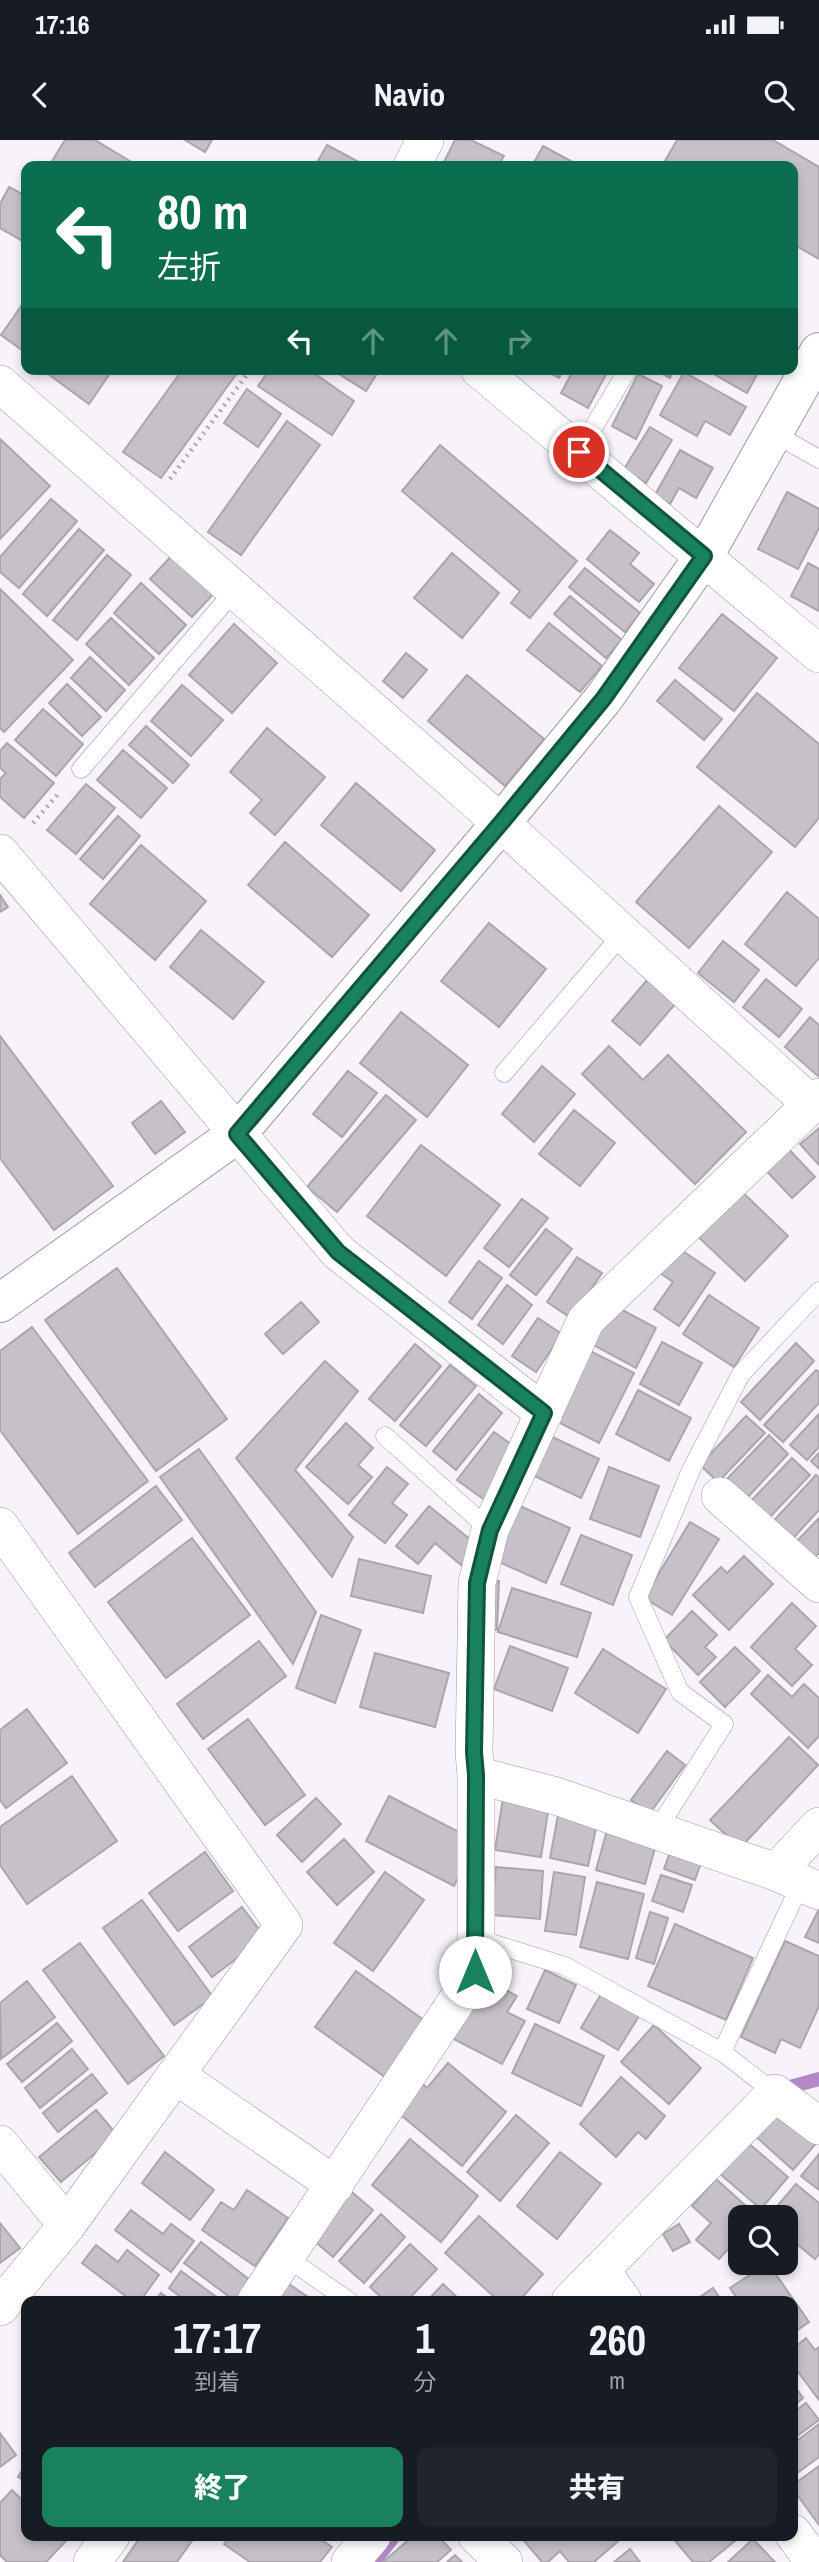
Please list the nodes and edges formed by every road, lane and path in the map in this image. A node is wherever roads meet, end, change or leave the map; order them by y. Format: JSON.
{"nodes":[{"id":1,"x":425,"y":140,"type":"edge"},
{"id":2,"x":414,"y":161,"type":"edge"},
{"id":3,"x":819,"y":352,"type":"edge"},
{"id":4,"x":247,"y":375,"type":"edge"},
{"id":5,"x":496,"y":375,"type":"edge"},
{"id":6,"x":624,"y":375,"type":"edge"},
{"id":7,"x":0,"y":384,"type":"edge"},
{"id":8,"x":773,"y":433,"type":"junction"},
{"id":9,"x":579,"y":452,"type":"junction"},
{"id":10,"x":819,"y":459,"type":"edge"},
{"id":11,"x":146,"y":511,"type":"junction"},
{"id":12,"x":704,"y":556,"type":"junction"},
{"id":13,"x":236,"y":589,"type":"junction"},
{"id":14,"x":819,"y":654,"type":"edge"},
{"id":15,"x":81,"y":769,"type":"joint"},
{"id":16,"x":501,"y":823,"type":"junction"},
{"id":17,"x":2,"y":855,"type":"edge"},
{"id":18,"x":624,"y":932,"type":"junction"},
{"id":19,"x":504,"y":1073,"type":"dead end"},
{"id":20,"x":815,"y":1100,"type":"edge"},
{"id":21,"x":237,"y":1134,"type":"junction"},
{"id":22,"x":819,"y":1291,"type":"edge"},
{"id":23,"x":0,"y":1303,"type":"edge"},
{"id":24,"x":544,"y":1413,"type":"junction"},
{"id":25,"x":385,"y":1436,"type":"dead end"},
{"id":26,"x":720,"y":1496,"type":"dead end"},
{"id":27,"x":0,"y":1526,"type":"edge"},
{"id":28,"x":490,"y":1530,"type":"junction"},
{"id":29,"x":819,"y":1584,"type":"edge"},
{"id":30,"x":476,"y":1775,"type":"junction"},
{"id":31,"x":819,"y":1826,"type":"edge"},
{"id":32,"x":657,"y":1830,"type":"junction"},
{"id":33,"x":799,"y":1882,"type":"edge"},
{"id":34,"x":475,"y":1938,"type":"junction"},
{"id":35,"x":722,"y":2052,"type":"junction"},
{"id":36,"x":177,"y":2076,"type":"junction"},
{"id":37,"x":775,"y":2093,"type":"junction"},
{"id":38,"x":819,"y":2126,"type":"edge"},
{"id":39,"x":0,"y":2144,"type":"edge"},
{"id":40,"x":335,"y":2185,"type":"junction"},
{"id":41,"x":67,"y":2225,"type":"junction"},
{"id":42,"x":286,"y":2257,"type":"junction"},
{"id":43,"x":601,"y":2270,"type":"junction"},
{"id":44,"x":259,"y":2296,"type":"edge"},
{"id":45,"x":342,"y":2296,"type":"edge"},
{"id":46,"x":575,"y":2296,"type":"edge"},
{"id":47,"x":620,"y":2296,"type":"edge"},
{"id":48,"x":0,"y":2307,"type":"edge"},
{"id":49,"x":798,"y":2540,"type":"edge"},
{"id":50,"x":107,"y":2541,"type":"edge"},
{"id":51,"x":368,"y":2541,"type":"edge"},
{"id":52,"x":482,"y":2541,"type":"edge"},
{"id":53,"x":92,"y":2562,"type":"edge"},
{"id":54,"x":350,"y":2562,"type":"edge"},
{"id":55,"x":504,"y":2562,"type":"edge"},
{"id":56,"x":814,"y":2562,"type":"edge"}],
"edges":[{"from":1,"to":2,"type":"street"},
{"from":3,"to":8,"type":"street"},
{"from":4,"to":11,"type":"path"},
{"from":5,"to":9,"type":"street"},
{"from":6,"to":9,"type":"lane"},
{"from":7,"to":11,"type":"street"},
{"from":8,"to":10,"type":"lane"},
{"from":8,"to":12,"type":"street"},
{"from":9,"to":12,"type":"street"},
{"from":11,"to":13,"type":"street"},
{"from":12,"to":14,"type":"street"},
{"from":12,"to":16,"type":"street"},
{"from":13,"to":15,"type":"lane"},
{"from":13,"to":16,"type":"street"},
{"from":15,"to":17,"type":"path"},
{"from":16,"to":18,"type":"street"},
{"from":16,"to":21,"type":"street"},
{"from":17,"to":21,"type":"street"},
{"from":18,"to":19,"type":"lane"},
{"from":18,"to":20,"type":"street"},
{"from":20,"to":24,"type":"street"},
{"from":21,"to":23,"type":"street"},
{"from":21,"to":24,"type":"street"},
{"from":22,"to":32,"type":"lane"},
{"from":24,"to":28,"type":"street"},
{"from":25,"to":28,"type":"lane"},
{"from":26,"to":29,"type":"street"},
{"from":27,"to":36,"type":"street"},
{"from":28,"to":30,"type":"street"},
{"from":30,"to":32,"type":"street"},
{"from":30,"to":34,"type":"street"},
{"from":31,"to":33,"type":"street"},
{"from":32,"to":33,"type":"street"},
{"from":33,"to":35,"type":"lane"},
{"from":34,"to":35,"type":"lane"},
{"from":34,"to":40,"type":"street"},
{"from":35,"to":37,"type":"lane"},
{"from":36,"to":40,"type":"street"},
{"from":36,"to":41,"type":"street"},
{"from":37,"to":38,"type":"street"},
{"from":37,"to":43,"type":"street"},
{"from":39,"to":41,"type":"street"},
{"from":40,"to":42,"type":"street"},
{"from":41,"to":48,"type":"street"},
{"from":42,"to":44,"type":"street"},
{"from":42,"to":45,"type":"lane"},
{"from":43,"to":46,"type":"street"},
{"from":43,"to":47,"type":"street"},
{"from":49,"to":56,"type":"street"},
{"from":50,"to":53,"type":"street"},
{"from":51,"to":54,"type":"street"},
{"from":52,"to":55,"type":"street"}]}
